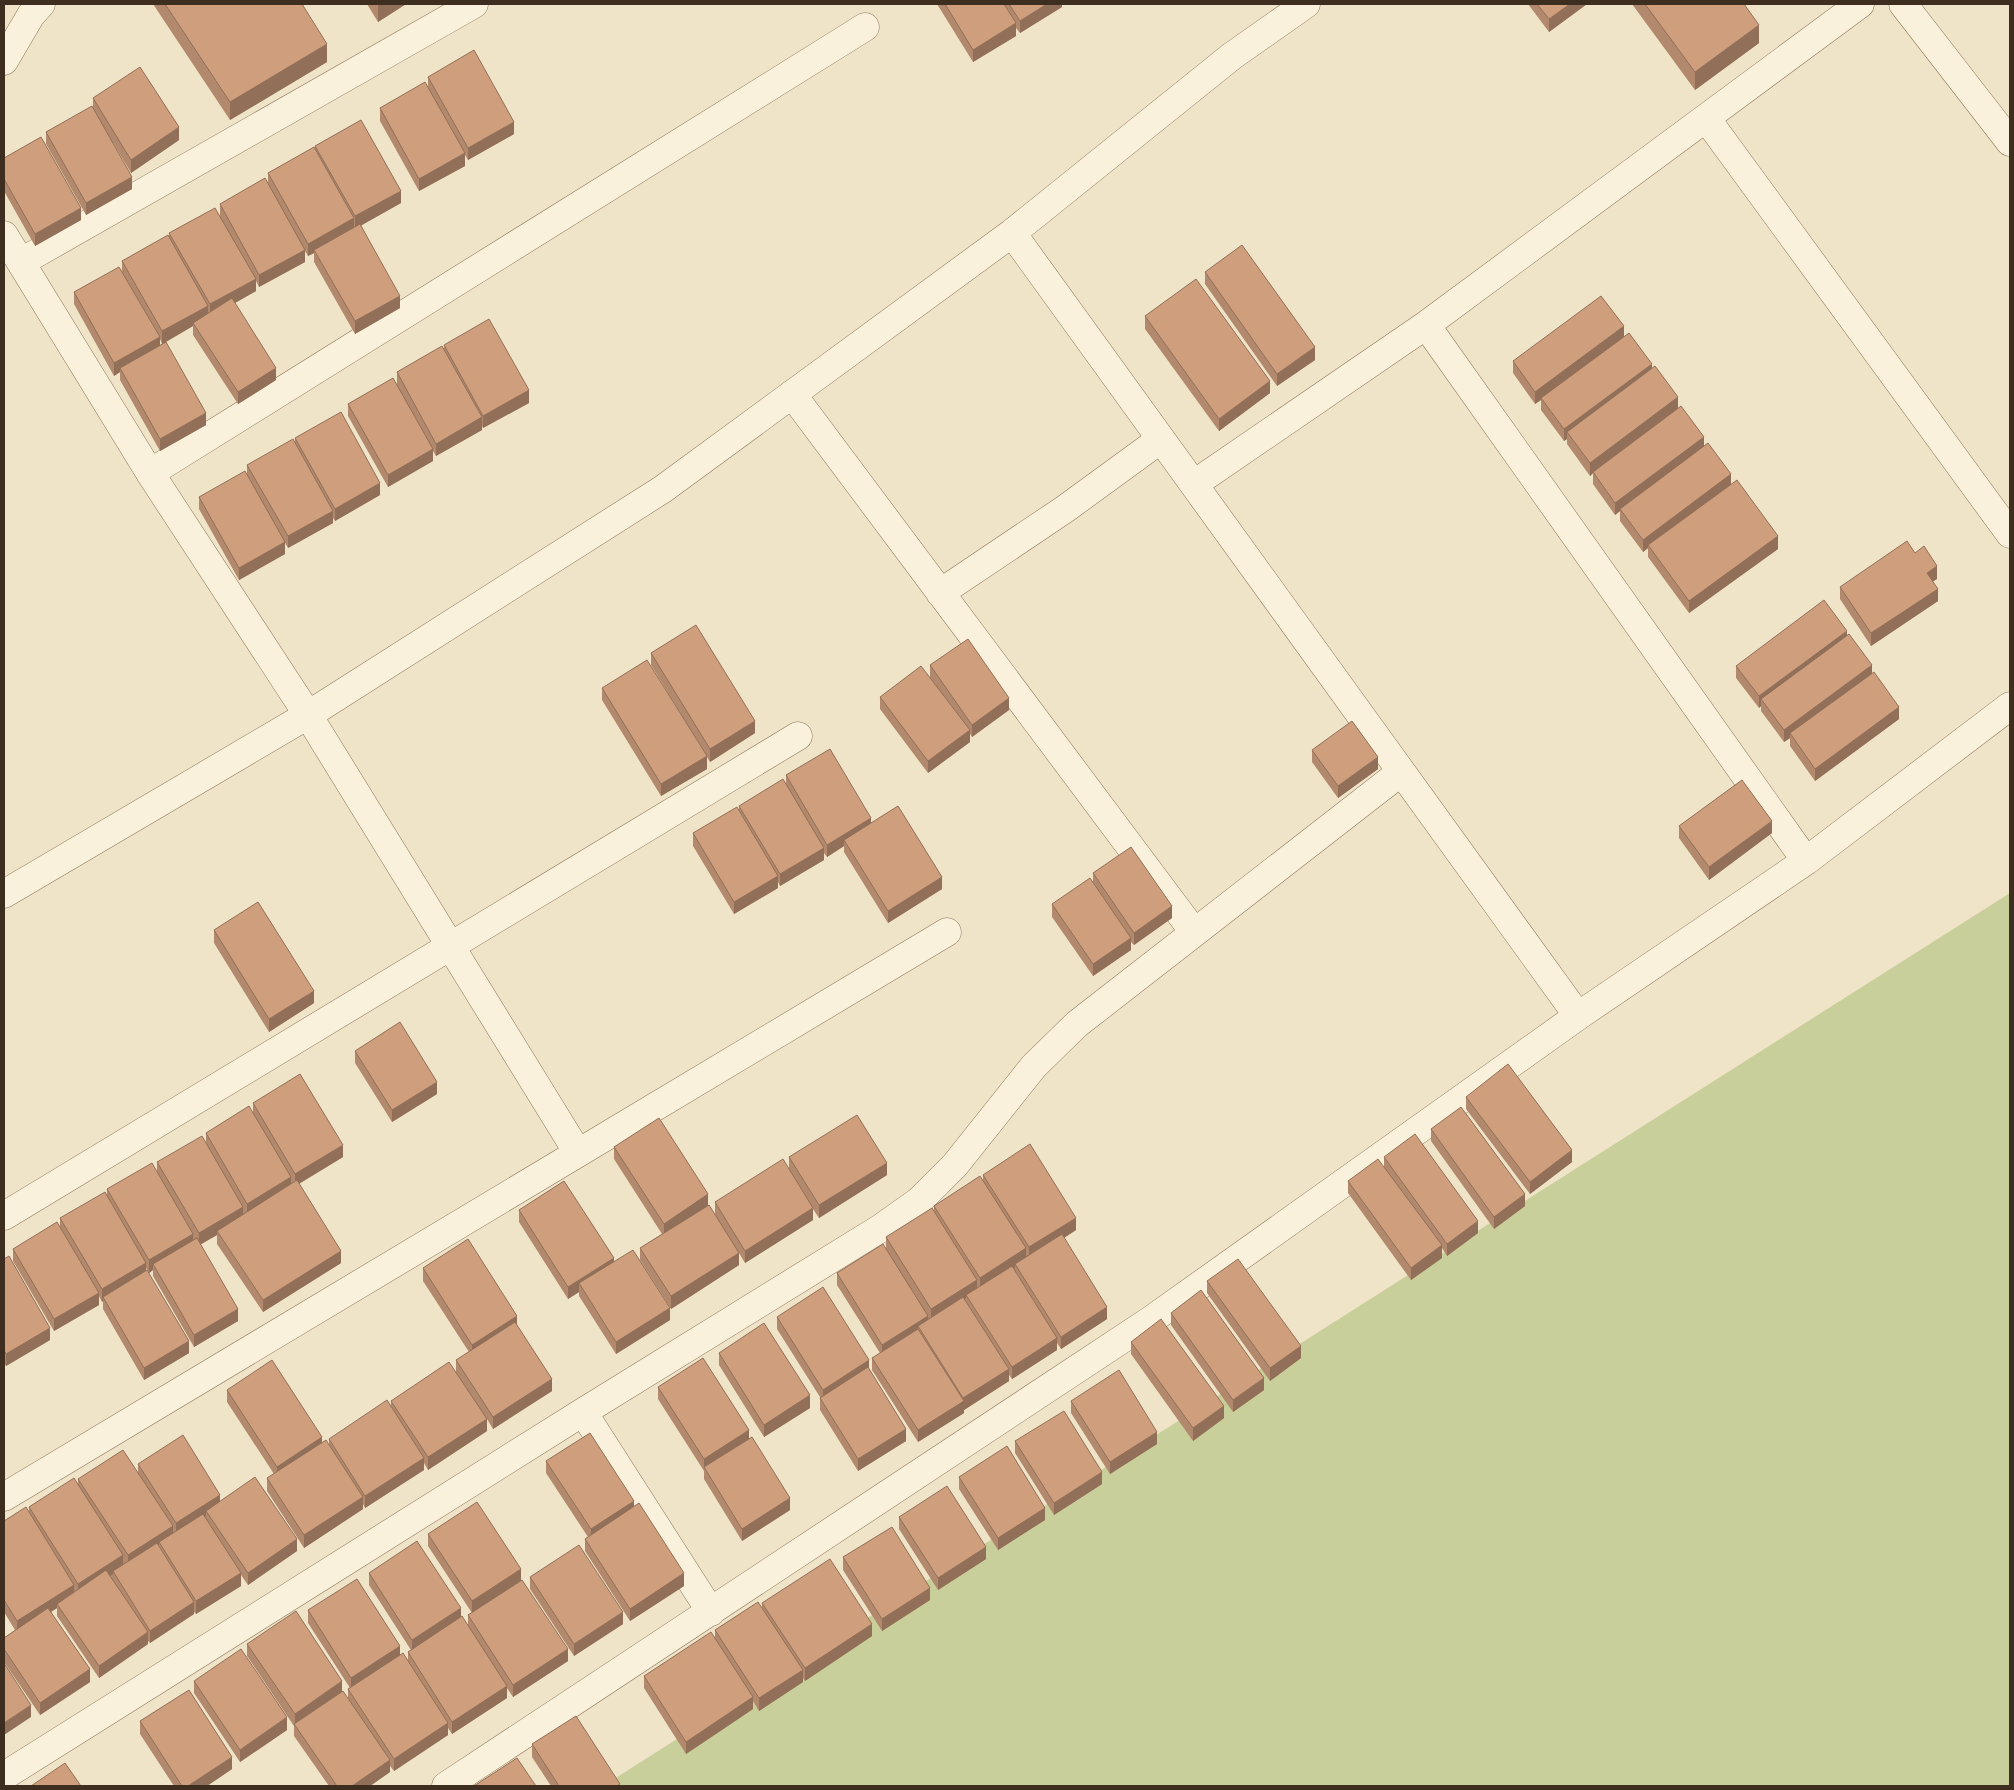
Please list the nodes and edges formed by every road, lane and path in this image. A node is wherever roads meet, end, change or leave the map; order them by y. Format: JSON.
{"nodes":[{"id":1,"x":41,"y":4,"type":"edge"},
{"id":2,"x":474,"y":4,"type":"edge"},
{"id":3,"x":1306,"y":4,"type":"edge"},
{"id":4,"x":1860,"y":4,"type":"edge"},
{"id":5,"x":1903,"y":4,"type":"edge"},
{"id":6,"x":865,"y":27,"type":"dead end"},
{"id":7,"x":4,"y":61,"type":"edge"},
{"id":8,"x":1706,"y":118,"type":"junction"},
{"id":9,"x":2010,"y":142,"type":"edge"},
{"id":10,"x":1012,"y":233,"type":"junction"},
{"id":11,"x":4,"y":235,"type":"edge"},
{"id":12,"x":21,"y":262,"type":"junction"},
{"id":13,"x":1426,"y":325,"type":"junction"},
{"id":14,"x":792,"y":394,"type":"junction"},
{"id":15,"x":1161,"y":439,"type":"junction"},
{"id":16,"x":150,"y":473,"type":"junction"},
{"id":17,"x":1194,"y":484,"type":"junction"},
{"id":18,"x":2010,"y":534,"type":"edge"},
{"id":19,"x":940,"y":593,"type":"junction"},
{"id":20,"x":2010,"y":706,"type":"edge"},
{"id":21,"x":308,"y":715,"type":"junction"},
{"id":22,"x":798,"y":736,"type":"dead end"},
{"id":23,"x":1401,"y":772,"type":"junction"},
{"id":24,"x":1806,"y":861,"type":"junction"},
{"id":25,"x":4,"y":894,"type":"edge"},
{"id":26,"x":947,"y":932,"type":"dead end"},
{"id":27,"x":1194,"y":932,"type":"junction"},
{"id":28,"x":450,"y":946,"type":"junction"},
{"id":29,"x":1578,"y":1016,"type":"junction"},
{"id":30,"x":578,"y":1154,"type":"junction"},
{"id":31,"x":4,"y":1216,"type":"edge"},
{"id":32,"x":583,"y":1412,"type":"junction"},
{"id":33,"x":4,"y":1497,"type":"edge"},
{"id":34,"x":711,"y":1612,"type":"junction"},
{"id":35,"x":4,"y":1776,"type":"edge"},
{"id":36,"x":446,"y":1786,"type":"edge"}],
"edges":[{"from":1,"to":7,"type":"street"},
{"from":2,"to":12,"type":"street"},
{"from":3,"to":10,"type":"street"},
{"from":4,"to":8,"type":"street"},
{"from":5,"to":9,"type":"street"},
{"from":6,"to":16,"type":"street"},
{"from":8,"to":13,"type":"street"},
{"from":8,"to":18,"type":"street"},
{"from":10,"to":14,"type":"street"},
{"from":10,"to":15,"type":"street"},
{"from":11,"to":12,"type":"street"},
{"from":12,"to":16,"type":"street"},
{"from":13,"to":17,"type":"street"},
{"from":13,"to":24,"type":"street"},
{"from":14,"to":19,"type":"street"},
{"from":14,"to":21,"type":"street"},
{"from":15,"to":17,"type":"street"},
{"from":15,"to":19,"type":"street"},
{"from":16,"to":21,"type":"street"},
{"from":17,"to":23,"type":"street"},
{"from":19,"to":27,"type":"street"},
{"from":20,"to":24,"type":"street"},
{"from":21,"to":25,"type":"street"},
{"from":21,"to":28,"type":"street"},
{"from":22,"to":28,"type":"street"},
{"from":23,"to":27,"type":"street"},
{"from":23,"to":29,"type":"street"},
{"from":24,"to":29,"type":"street"},
{"from":26,"to":30,"type":"street"},
{"from":27,"to":32,"type":"street"},
{"from":28,"to":30,"type":"street"},
{"from":28,"to":31,"type":"street"},
{"from":29,"to":34,"type":"street"},
{"from":30,"to":33,"type":"street"},
{"from":32,"to":34,"type":"street"},
{"from":32,"to":35,"type":"street"},
{"from":34,"to":36,"type":"street"}]}
